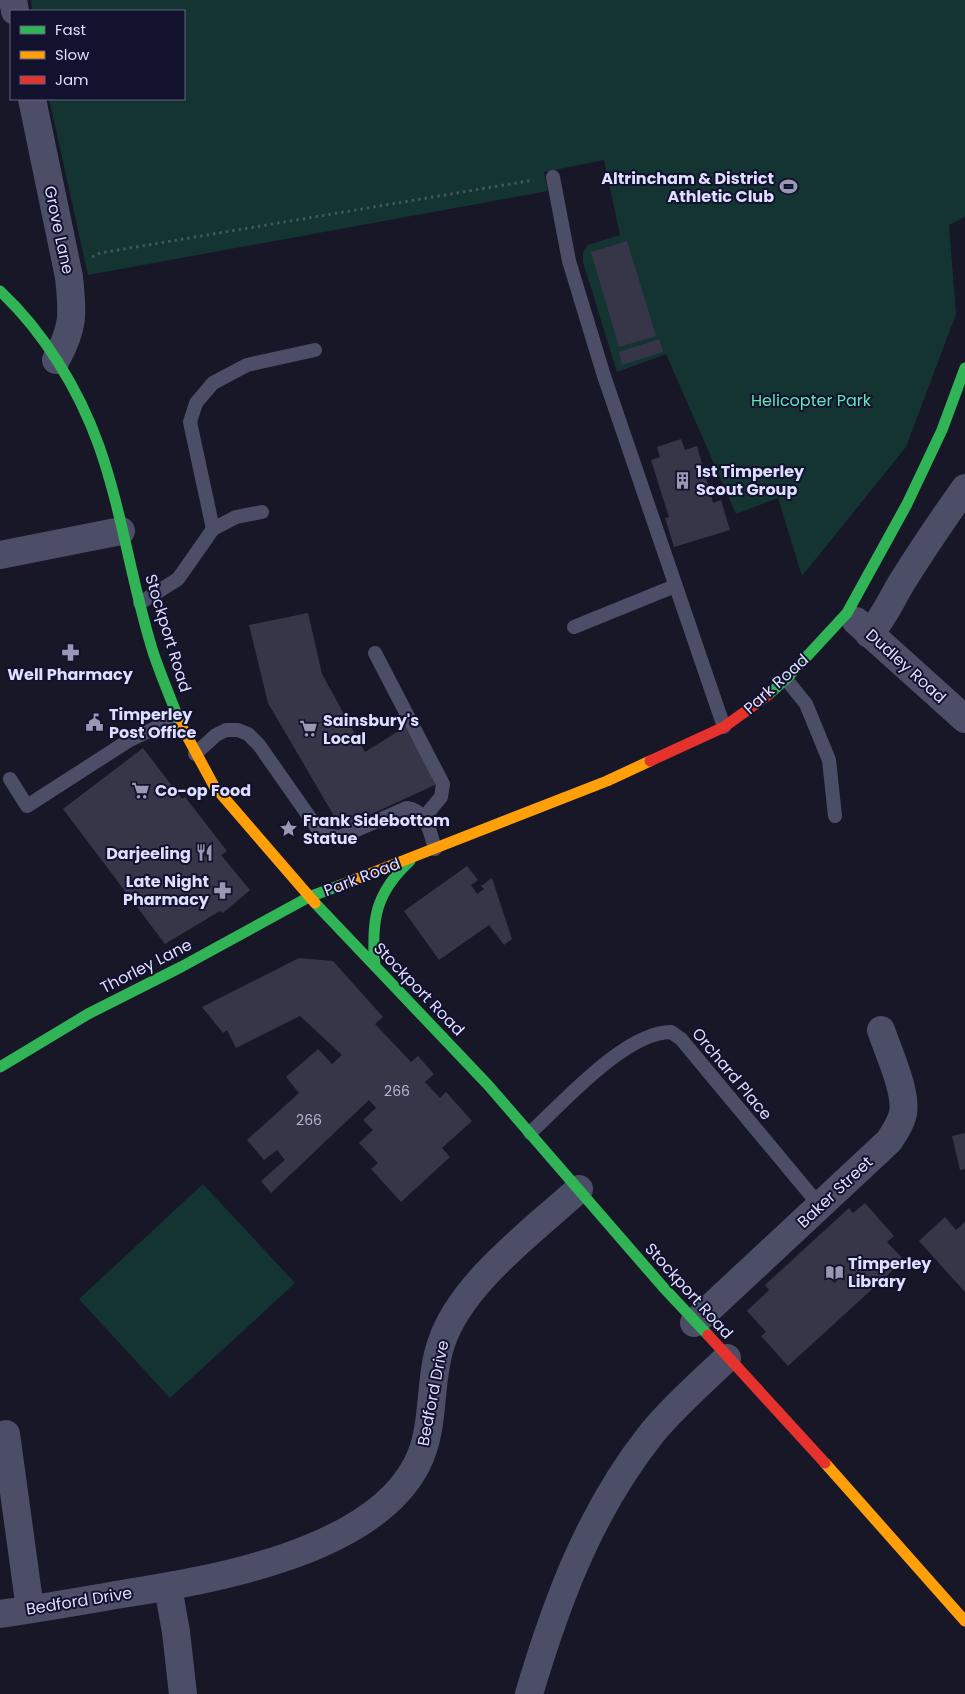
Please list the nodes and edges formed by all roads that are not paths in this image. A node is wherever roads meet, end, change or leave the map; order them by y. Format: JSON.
{"nodes":[{"id":1,"x":32,"y":100,"type":"edge"},
{"id":2,"x":553,"y":177,"type":"road end"},
{"id":3,"x":0,"y":290,"type":"edge"},
{"id":4,"x":315,"y":350,"type":"dead end"},
{"id":5,"x":56,"y":360,"type":"junction"},
{"id":6,"x":965,"y":368,"type":"edge"},
{"id":7,"x":965,"y":488,"type":"edge"},
{"id":8,"x":262,"y":512,"type":"dead end"},
{"id":9,"x":213,"y":529,"type":"junction"},
{"id":10,"x":121,"y":530,"type":"junction"},
{"id":11,"x":0,"y":555,"type":"edge"},
{"id":12,"x":675,"y":586,"type":"junction"},
{"id":13,"x":140,"y":603,"type":"junction"},
{"id":14,"x":847,"y":613,"type":"junction"},
{"id":15,"x":574,"y":627,"type":"dead end"},
{"id":16,"x":869,"y":634,"type":"junction"},
{"id":17,"x":375,"y":653,"type":"dead end"},
{"id":18,"x":786,"y":679,"type":"junction"},
{"id":19,"x":178,"y":717,"type":"junction"},
{"id":20,"x":965,"y":719,"type":"edge"},
{"id":21,"x":724,"y":727,"type":"junction"},
{"id":22,"x":195,"y":754,"type":"junction"},
{"id":23,"x":10,"y":779,"type":"dead end"},
{"id":24,"x":835,"y":816,"type":"dead end"},
{"id":25,"x":426,"y":821,"type":"junction"},
{"id":26,"x":435,"y":849,"type":"junction"},
{"id":27,"x":415,"y":857,"type":"junction"},
{"id":28,"x":308,"y":897,"type":"junction"},
{"id":29,"x":375,"y":966,"type":"junction"},
{"id":30,"x":881,"y":1030,"type":"dead end"},
{"id":31,"x":0,"y":1067,"type":"edge"},
{"id":32,"x":530,"y":1133,"type":"junction"},
{"id":33,"x":579,"y":1189,"type":"junction"},
{"id":34,"x":820,"y":1206,"type":"junction"},
{"id":35,"x":694,"y":1323,"type":"junction"},
{"id":36,"x":727,"y":1358,"type":"junction"},
{"id":37,"x":6,"y":1434,"type":"dead end"},
{"id":38,"x":168,"y":1587,"type":"junction"},
{"id":39,"x":30,"y":1609,"type":"junction"},
{"id":40,"x":0,"y":1614,"type":"edge"},
{"id":41,"x":965,"y":1621,"type":"edge"},
{"id":42,"x":183,"y":1694,"type":"edge"},
{"id":43,"x":529,"y":1694,"type":"edge"}],
"edges":[{"from":1,"to":5,"type":"street","name":"Grove Lane"},
{"from":2,"to":12,"type":"lane"},
{"from":3,"to":5,"type":"main road","name":"Stockport Road"},
{"from":4,"to":9,"type":"lane"},
{"from":5,"to":10,"type":"main road","name":"Stockport Road"},
{"from":6,"to":14,"type":"main road","name":"Park Road"},
{"from":7,"to":16,"type":"street"},
{"from":8,"to":9,"type":"lane"},
{"from":9,"to":13,"type":"lane"},
{"from":10,"to":11,"type":"street"},
{"from":10,"to":13,"type":"main road","name":"Stockport Road"},
{"from":12,"to":15,"type":"lane"},
{"from":12,"to":21,"type":"lane"},
{"from":13,"to":19,"type":"main road","name":"Stockport Road"},
{"from":14,"to":16,"type":"street","name":"Dudley Road"},
{"from":14,"to":18,"type":"main road","name":"Park Road"},
{"from":16,"to":20,"type":"street","name":"Dudley Road"},
{"from":17,"to":25,"type":"lane"},
{"from":18,"to":21,"type":"main road","name":"Park Road"},
{"from":18,"to":24,"type":"lane"},
{"from":19,"to":22,"type":"main road","name":"Stockport Road"},
{"from":19,"to":23,"type":"lane"},
{"from":21,"to":26,"type":"main road","name":"Park Road"},
{"from":22,"to":25,"type":"lane"},
{"from":22,"to":28,"type":"main road","name":"Stockport Road"},
{"from":25,"to":26,"type":"lane"},
{"from":26,"to":27,"type":"main road","name":"Park Road"},
{"from":27,"to":28,"type":"main road","name":"Park Road"},
{"from":27,"to":29,"type":"main road","name":"Park Road"},
{"from":28,"to":29,"type":"main road","name":"Stockport Road"},
{"from":28,"to":31,"type":"main road","name":"Thorley Lane"},
{"from":29,"to":32,"type":"main road","name":"Stockport Road"},
{"from":30,"to":34,"type":"street","name":"Baker Street"},
{"from":32,"to":33,"type":"main road","name":"Stockport Road"},
{"from":32,"to":34,"type":"lane","name":"Orchard Place"},
{"from":33,"to":35,"type":"main road","name":"Stockport Road"},
{"from":33,"to":38,"type":"street","name":"Bedford Drive"},
{"from":34,"to":35,"type":"street","name":"Baker Street"},
{"from":35,"to":36,"type":"main road","name":"Stockport Road"},
{"from":36,"to":41,"type":"main road","name":"Stockport Road"},
{"from":36,"to":43,"type":"street"},
{"from":37,"to":39,"type":"street"},
{"from":38,"to":39,"type":"street","name":"Bedford Drive"},
{"from":38,"to":42,"type":"street"},
{"from":39,"to":40,"type":"street","name":"Bedford Drive"}]}
